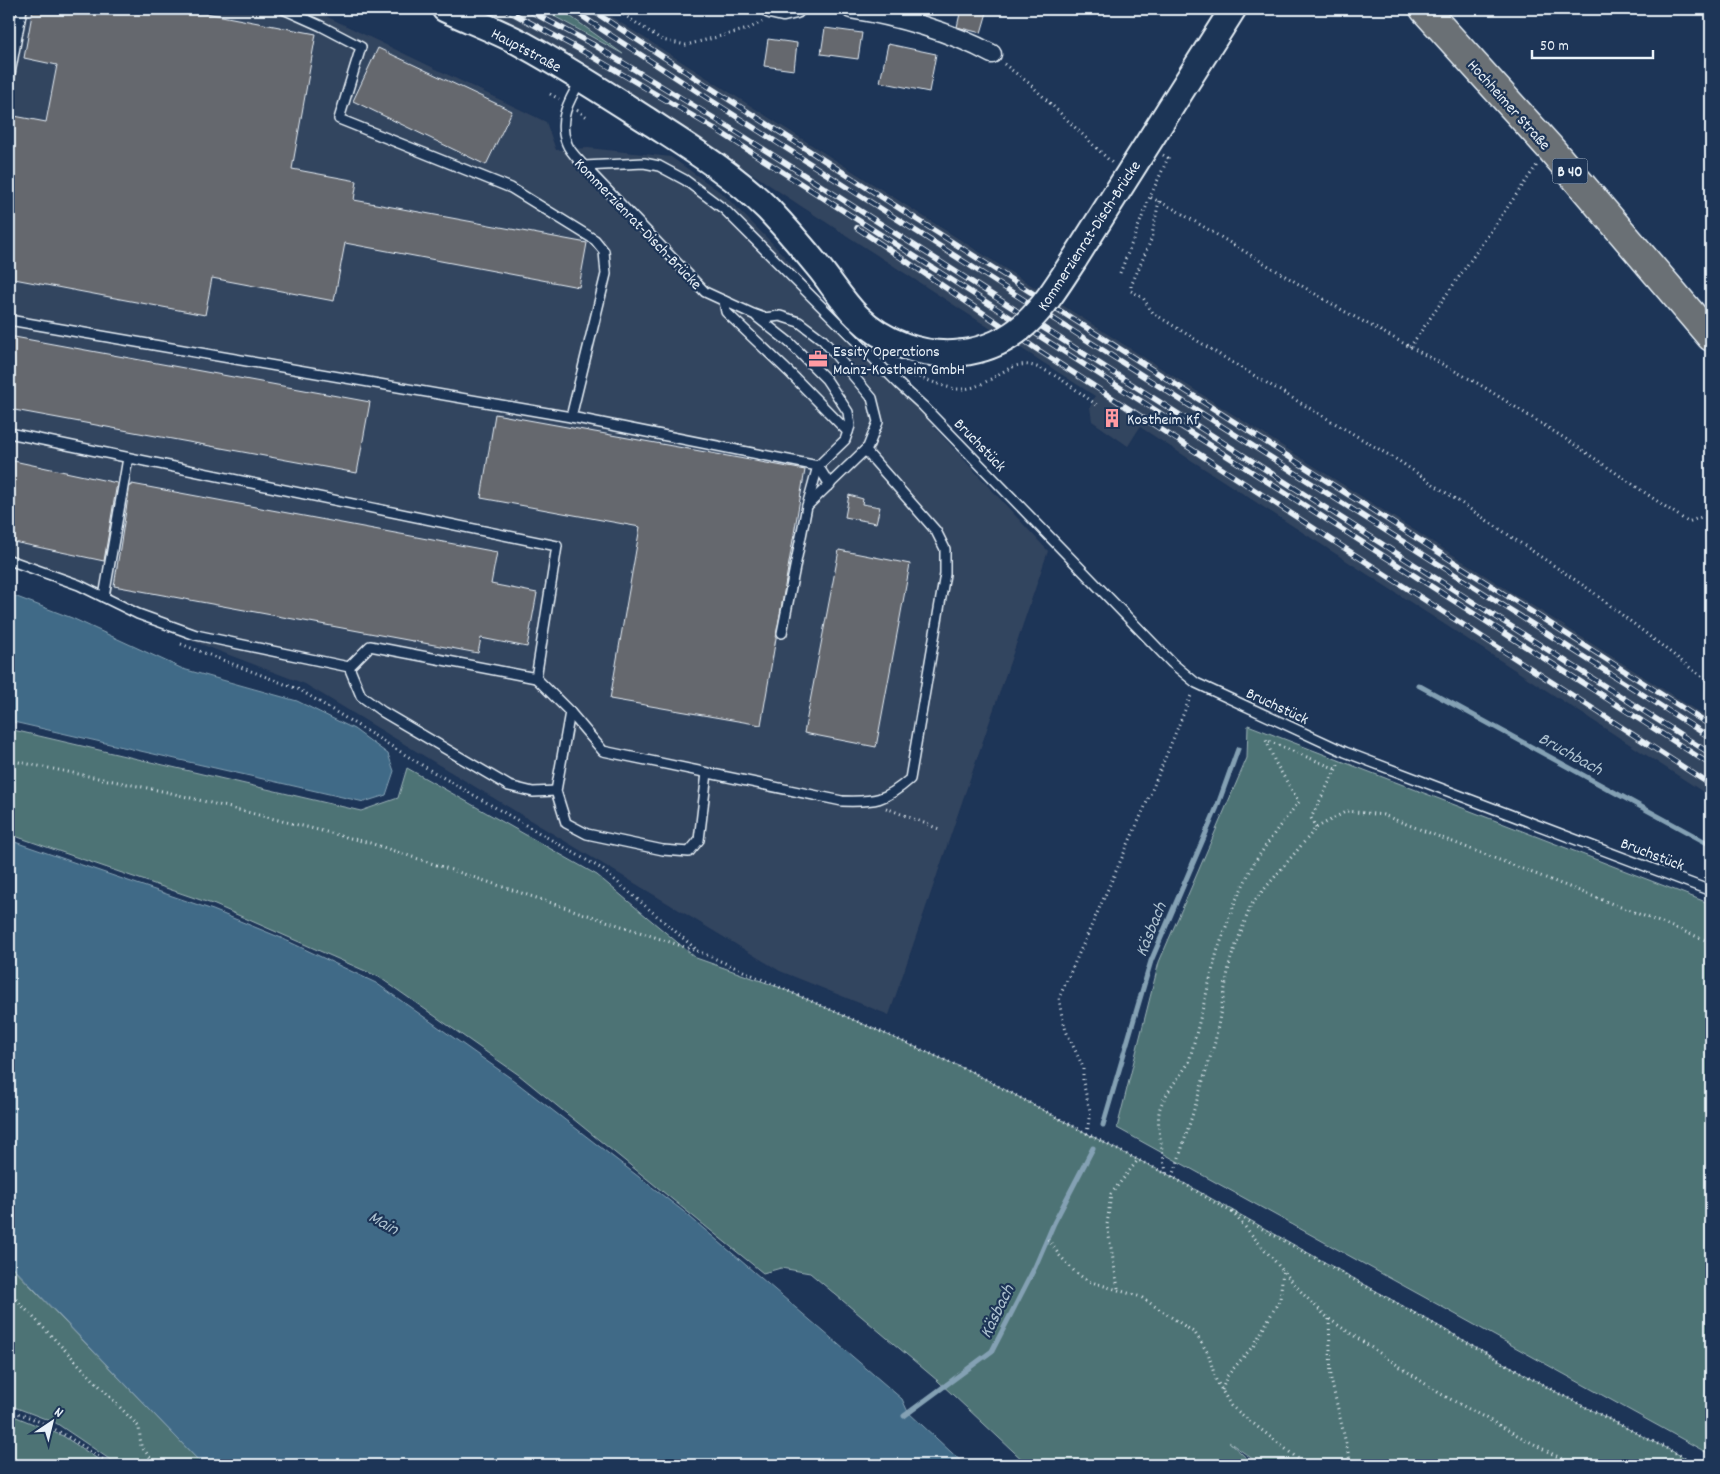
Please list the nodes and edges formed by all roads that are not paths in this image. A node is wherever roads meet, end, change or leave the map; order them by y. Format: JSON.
{"nodes":[{"id":1,"x":22,"y":9,"type":"edge"},
{"id":2,"x":283,"y":9,"type":"edge"},
{"id":3,"x":445,"y":9,"type":"edge"},
{"id":4,"x":851,"y":9,"type":"edge"},
{"id":5,"x":1233,"y":9,"type":"edge"},
{"id":6,"x":1424,"y":9,"type":"edge"},
{"id":7,"x":869,"y":10,"type":"edge"},
{"id":8,"x":992,"y":54,"type":"road end"},
{"id":9,"x":581,"y":79,"type":"junction"},
{"id":10,"x":9,"y":80,"type":"edge"},
{"id":11,"x":584,"y":166,"type":"junction"},
{"id":12,"x":724,"y":301,"type":"junction"},
{"id":13,"x":753,"y":314,"type":"junction"},
{"id":14,"x":9,"y":320,"type":"edge"},
{"id":15,"x":1711,"y":337,"type":"edge"},
{"id":16,"x":571,"y":418,"type":"junction"},
{"id":17,"x":848,"y":432,"type":"junction"},
{"id":18,"x":9,"y":434,"type":"edge"},
{"id":19,"x":865,"y":450,"type":"junction"},
{"id":20,"x":128,"y":458,"type":"junction"},
{"id":21,"x":818,"y":466,"type":"junction"},
{"id":22,"x":830,"y":485,"type":"junction"},
{"id":23,"x":807,"y":506,"type":"junction"},
{"id":24,"x":9,"y":560,"type":"edge"},
{"id":25,"x":104,"y":597,"type":"junction"},
{"id":26,"x":782,"y":633,"type":"dead end"},
{"id":27,"x":349,"y":667,"type":"junction"},
{"id":28,"x":536,"y":678,"type":"junction"},
{"id":29,"x":570,"y":712,"type":"junction"},
{"id":30,"x":707,"y":772,"type":"junction"},
{"id":31,"x":556,"y":791,"type":"junction"},
{"id":32,"x":1711,"y":891,"type":"edge"}],
"edges":[{"from":1,"to":10,"type":"lane"},
{"from":2,"to":16,"type":"lane"},
{"from":3,"to":9,"type":"street","name":"Hauptstraße"},
{"from":4,"to":7,"type":"street"},
{"from":5,"to":9,"type":"street","name":"Kommerzienrat-Disch-Brücke","bridge":true},
{"from":6,"to":15,"type":"main road","name":"Hochheimer Straße","number":"B 40"},
{"from":7,"to":8,"type":"street"},
{"from":9,"to":11,"type":"lane","name":"Kommerzienrat-Disch-Brücke"},
{"from":11,"to":12,"type":"lane","name":"Kommerzienrat-Disch-Brücke"},
{"from":11,"to":32,"type":"lane","name":"Bruchstück"},
{"from":12,"to":13,"type":"lane","name":"Kommerzienrat-Disch-Brücke"},
{"from":12,"to":17,"type":"lane"},
{"from":13,"to":17,"type":"lane"},
{"from":13,"to":19,"type":"lane"},
{"from":14,"to":16,"type":"lane"},
{"from":16,"to":21,"type":"lane"},
{"from":17,"to":21,"type":"lane"},
{"from":18,"to":20,"type":"lane"},
{"from":19,"to":22,"type":"lane"},
{"from":19,"to":30,"type":"lane"},
{"from":20,"to":25,"type":"lane"},
{"from":20,"to":28,"type":"lane"},
{"from":21,"to":22,"type":"lane"},
{"from":21,"to":23,"type":"lane"},
{"from":22,"to":23,"type":"lane"},
{"from":23,"to":26,"type":"lane"},
{"from":24,"to":25,"type":"lane"},
{"from":25,"to":27,"type":"lane"},
{"from":27,"to":28,"type":"lane"},
{"from":27,"to":31,"type":"lane"},
{"from":28,"to":29,"type":"lane"},
{"from":29,"to":30,"type":"lane"},
{"from":29,"to":31,"type":"lane"},
{"from":30,"to":31,"type":"lane"}]}
